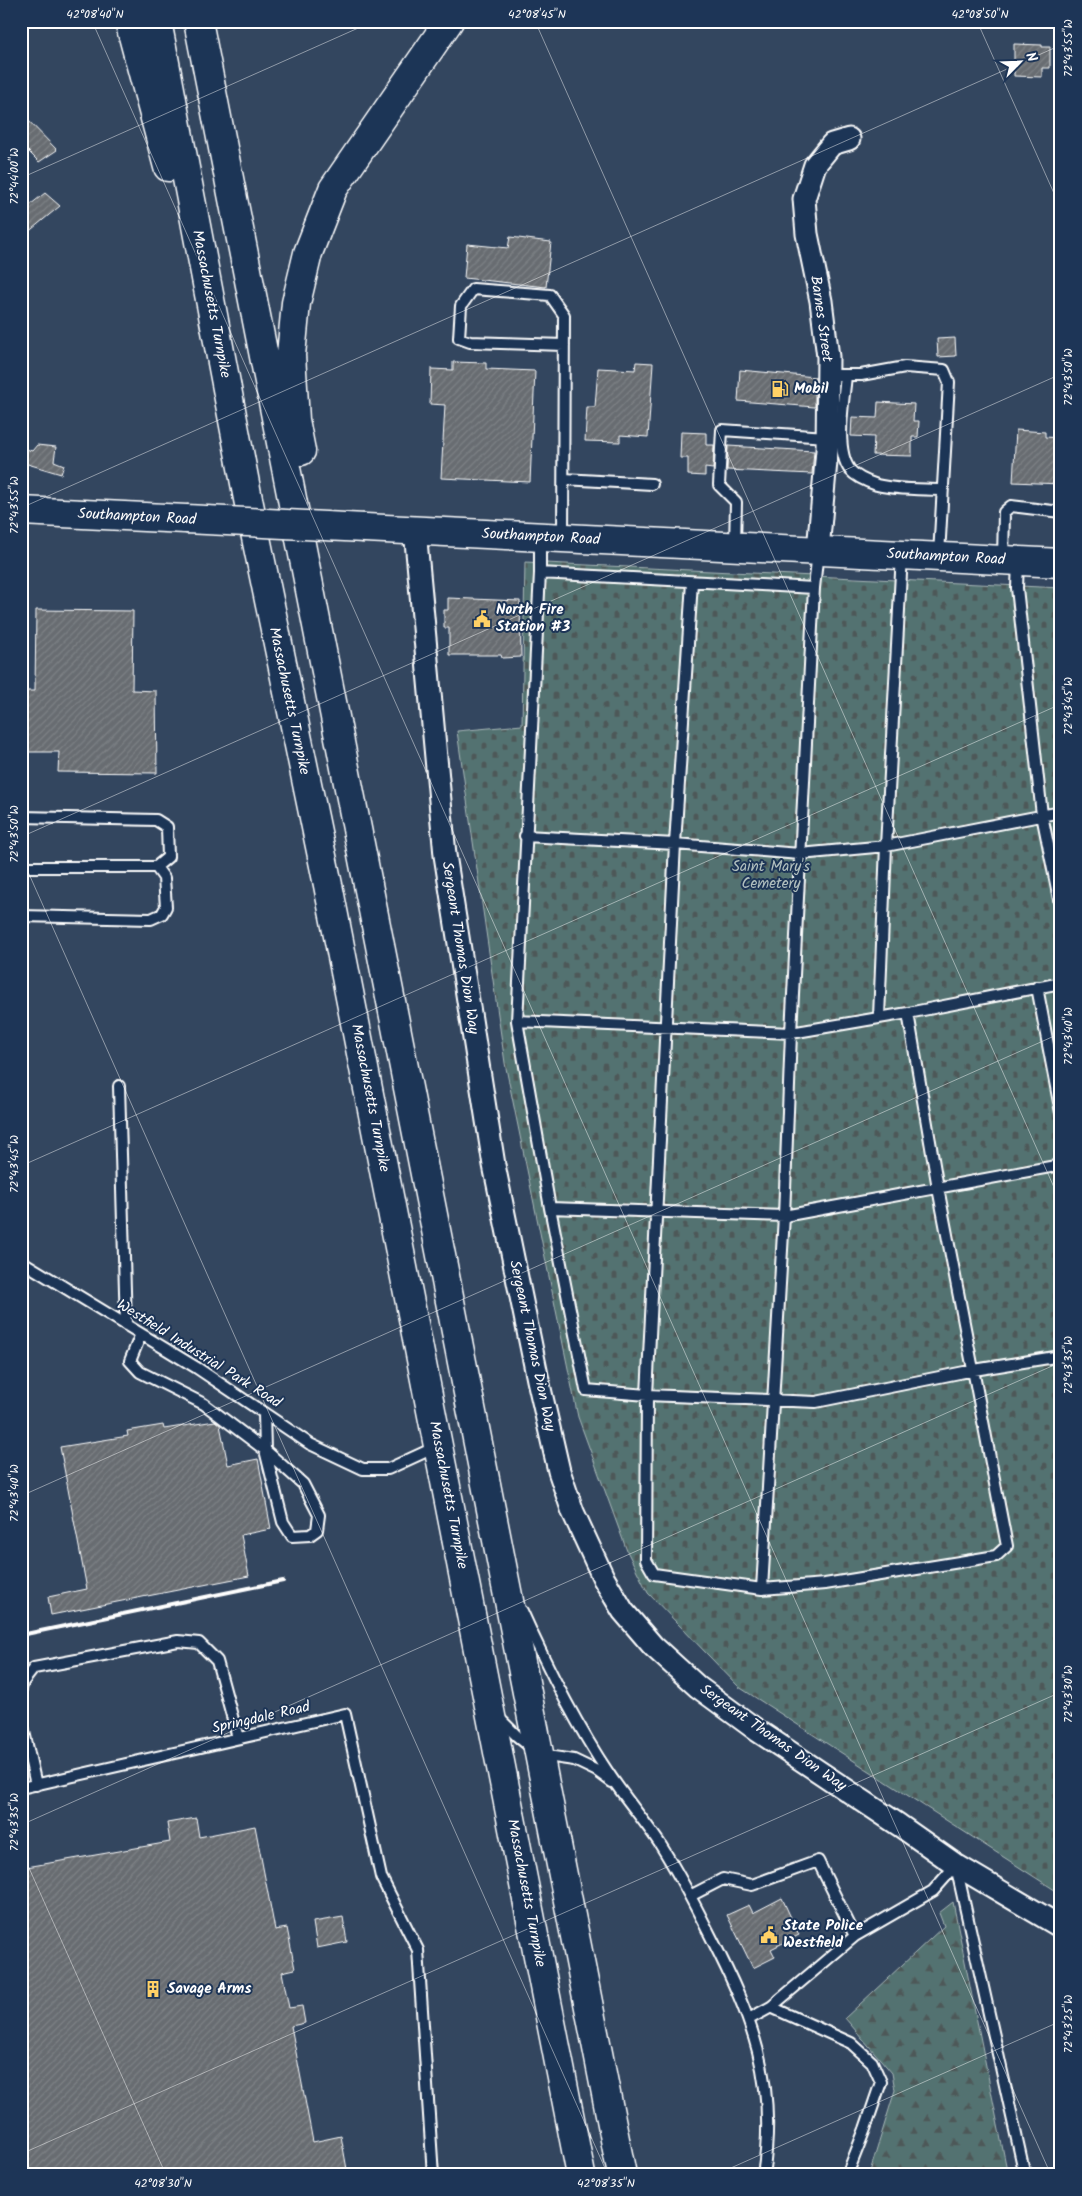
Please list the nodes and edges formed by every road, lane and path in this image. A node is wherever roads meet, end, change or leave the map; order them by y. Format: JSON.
{"nodes":[{"id":1,"x":129,"y":21,"type":"edge"},
{"id":2,"x":157,"y":21,"type":"edge"},
{"id":3,"x":198,"y":21,"type":"edge"},
{"id":4,"x":449,"y":21,"type":"edge"},
{"id":5,"x":849,"y":138,"type":"dead end"},
{"id":6,"x":564,"y":346,"type":"junction"},
{"id":7,"x":837,"y":375,"type":"junction"},
{"id":8,"x":827,"y":437,"type":"junction"},
{"id":9,"x":564,"y":479,"type":"junction"},
{"id":10,"x":652,"y":484,"type":"dead end"},
{"id":11,"x":942,"y":490,"type":"junction"},
{"id":12,"x":248,"y":500,"type":"junction"},
{"id":13,"x":21,"y":512,"type":"edge"},
{"id":14,"x":1061,"y":512,"type":"edge"},
{"id":15,"x":415,"y":530,"type":"junction"},
{"id":16,"x":551,"y":537,"type":"junction"},
{"id":17,"x":735,"y":546,"type":"junction"},
{"id":18,"x":818,"y":550,"type":"junction"},
{"id":19,"x":902,"y":554,"type":"junction"},
{"id":20,"x":939,"y":556,"type":"junction"},
{"id":21,"x":1010,"y":560,"type":"junction"},
{"id":22,"x":1061,"y":563,"type":"edge"},
{"id":23,"x":540,"y":573,"type":"junction"},
{"id":24,"x":692,"y":582,"type":"junction"},
{"id":25,"x":814,"y":588,"type":"junction"},
{"id":26,"x":1061,"y":812,"type":"edge"},
{"id":27,"x":1042,"y":815,"type":"junction"},
{"id":28,"x":21,"y":817,"type":"edge"},
{"id":29,"x":525,"y":836,"type":"junction"},
{"id":30,"x":674,"y":844,"type":"junction"},
{"id":31,"x":886,"y":846,"type":"junction"},
{"id":32,"x":800,"y":854,"type":"junction"},
{"id":33,"x":156,"y":866,"type":"junction"},
{"id":34,"x":21,"y":867,"type":"edge"},
{"id":35,"x":1060,"y":896,"type":"edge"},
{"id":36,"x":1061,"y":909,"type":"edge"},
{"id":37,"x":21,"y":916,"type":"edge"},
{"id":38,"x":379,"y":941,"type":"junction"},
{"id":39,"x":1061,"y":983,"type":"edge"},
{"id":40,"x":1037,"y":987,"type":"junction"},
{"id":41,"x":908,"y":1013,"type":"junction"},
{"id":42,"x":879,"y":1017,"type":"junction"},
{"id":43,"x":517,"y":1021,"type":"junction"},
{"id":44,"x":666,"y":1026,"type":"junction"},
{"id":45,"x":791,"y":1033,"type":"junction"},
{"id":46,"x":119,"y":1086,"type":"dead end"},
{"id":47,"x":1061,"y":1113,"type":"edge"},
{"id":48,"x":1061,"y":1165,"type":"edge"},
{"id":49,"x":938,"y":1188,"type":"junction"},
{"id":50,"x":550,"y":1208,"type":"junction"},
{"id":51,"x":656,"y":1212,"type":"junction"},
{"id":52,"x":784,"y":1216,"type":"junction"},
{"id":53,"x":21,"y":1261,"type":"edge"},
{"id":54,"x":126,"y":1325,"type":"junction"},
{"id":55,"x":141,"y":1334,"type":"junction"},
{"id":56,"x":1061,"y":1356,"type":"edge"},
{"id":57,"x":974,"y":1370,"type":"junction"},
{"id":58,"x":646,"y":1395,"type":"junction"},
{"id":59,"x":773,"y":1401,"type":"junction"},
{"id":60,"x":264,"y":1413,"type":"junction"},
{"id":61,"x":438,"y":1446,"type":"junction"},
{"id":62,"x":265,"y":1450,"type":"junction"},
{"id":63,"x":502,"y":1567,"type":"junction"},
{"id":64,"x":762,"y":1589,"type":"junction"},
{"id":65,"x":22,"y":1686,"type":"edge"},
{"id":66,"x":490,"y":1709,"type":"junction"},
{"id":67,"x":21,"y":1718,"type":"edge"},
{"id":68,"x":238,"y":1738,"type":"junction"},
{"id":69,"x":540,"y":1755,"type":"junction"},
{"id":70,"x":36,"y":1784,"type":"junction"},
{"id":71,"x":617,"y":1785,"type":"junction"},
{"id":72,"x":21,"y":1788,"type":"edge"},
{"id":73,"x":956,"y":1865,"type":"junction"},
{"id":74,"x":690,"y":1896,"type":"junction"},
{"id":75,"x":1061,"y":1927,"type":"edge"},
{"id":76,"x":854,"y":1936,"type":"junction"},
{"id":77,"x":771,"y":2007,"type":"junction"},
{"id":78,"x":749,"y":2019,"type":"junction"},
{"id":79,"x":433,"y":2175,"type":"edge"},
{"id":80,"x":581,"y":2175,"type":"edge"},
{"id":81,"x":622,"y":2175,"type":"edge"},
{"id":82,"x":763,"y":2175,"type":"edge"},
{"id":83,"x":847,"y":2175,"type":"edge"},
{"id":84,"x":1024,"y":2175,"type":"edge"}],
"edges":[{"from":1,"to":12,"type":"main road"},
{"from":2,"to":12,"type":"main road","name":"Massachusetts Turnpike"},
{"from":3,"to":38,"type":"main road"},
{"from":4,"to":38,"type":"main road"},
{"from":5,"to":7,"type":"street","name":"Barnes Street"},
{"from":6,"to":6,"type":"lane"},
{"from":6,"to":9,"type":"lane"},
{"from":7,"to":8,"type":"street","name":"Barnes Street"},
{"from":7,"to":11,"type":"lane"},
{"from":7,"to":11,"type":"lane"},
{"from":8,"to":17,"type":"lane"},
{"from":8,"to":18,"type":"street","name":"Barnes Street"},
{"from":9,"to":10,"type":"lane"},
{"from":9,"to":16,"type":"lane"},
{"from":11,"to":20,"type":"lane"},
{"from":12,"to":61,"type":"main road","name":"Massachusetts Turnpike"},
{"from":13,"to":15,"type":"main road","name":"Southampton Road","bridge":true},
{"from":14,"to":21,"type":"lane"},
{"from":15,"to":16,"type":"main road","name":"Southampton Road"},
{"from":15,"to":73,"type":"street","name":"Sergeant Thomas Dion Way"},
{"from":16,"to":17,"type":"main road","name":"Southampton Road"},
{"from":16,"to":23,"type":"lane"},
{"from":17,"to":18,"type":"main road","name":"Southampton Road"},
{"from":18,"to":19,"type":"main road","name":"Southampton Road"},
{"from":18,"to":25,"type":"lane"},
{"from":19,"to":20,"type":"main road","name":"Southampton Road"},
{"from":19,"to":31,"type":"lane"},
{"from":20,"to":21,"type":"main road","name":"Southampton Road"},
{"from":21,"to":22,"type":"main road","name":"Southampton Road"},
{"from":21,"to":27,"type":"lane"},
{"from":23,"to":24,"type":"lane"},
{"from":23,"to":29,"type":"lane"},
{"from":24,"to":25,"type":"lane"},
{"from":24,"to":30,"type":"lane"},
{"from":25,"to":32,"type":"lane"},
{"from":26,"to":27,"type":"lane"},
{"from":27,"to":31,"type":"lane"},
{"from":27,"to":35,"type":"lane"},
{"from":28,"to":33,"type":"lane"},
{"from":29,"to":30,"type":"lane"},
{"from":29,"to":43,"type":"lane"},
{"from":30,"to":32,"type":"lane"},
{"from":30,"to":44,"type":"lane"},
{"from":31,"to":32,"type":"lane"},
{"from":31,"to":42,"type":"lane"},
{"from":32,"to":45,"type":"lane"},
{"from":33,"to":34,"type":"lane"},
{"from":33,"to":37,"type":"lane"},
{"from":35,"to":36,"type":"lane"},
{"from":38,"to":63,"type":"main road"},
{"from":39,"to":40,"type":"lane"},
{"from":40,"to":41,"type":"lane"},
{"from":40,"to":47,"type":"lane"},
{"from":41,"to":42,"type":"lane"},
{"from":41,"to":49,"type":"lane"},
{"from":42,"to":45,"type":"lane"},
{"from":43,"to":44,"type":"lane"},
{"from":43,"to":50,"type":"lane"},
{"from":44,"to":45,"type":"lane"},
{"from":44,"to":51,"type":"lane"},
{"from":45,"to":52,"type":"lane"},
{"from":46,"to":54,"type":"lane"},
{"from":48,"to":49,"type":"lane"},
{"from":49,"to":52,"type":"lane"},
{"from":49,"to":57,"type":"lane"},
{"from":50,"to":51,"type":"lane"},
{"from":50,"to":58,"type":"lane"},
{"from":51,"to":52,"type":"lane"},
{"from":51,"to":58,"type":"lane"},
{"from":52,"to":59,"type":"lane"},
{"from":53,"to":54,"type":"lane","name":"Westfield Industrial Park Road"},
{"from":54,"to":55,"type":"lane","name":"Westfield Industrial Park Road"},
{"from":55,"to":60,"type":"lane","name":"Westfield Industrial Park Road"},
{"from":55,"to":62,"type":"lane"},
{"from":56,"to":57,"type":"lane"},
{"from":57,"to":59,"type":"lane"},
{"from":57,"to":64,"type":"lane"},
{"from":58,"to":59,"type":"lane"},
{"from":58,"to":64,"type":"lane"},
{"from":59,"to":64,"type":"lane"},
{"from":60,"to":61,"type":"lane","name":"Westfield Industrial Park Road"},
{"from":60,"to":62,"type":"lane"},
{"from":61,"to":66,"type":"main road","name":"Massachusetts Turnpike"},
{"from":62,"to":62,"type":"lane"},
{"from":63,"to":69,"type":"main road"},
{"from":63,"to":71,"type":"lane"},
{"from":65,"to":68,"type":"lane"},
{"from":66,"to":69,"type":"lane"},
{"from":66,"to":80,"type":"main road","name":"Massachusetts Turnpike"},
{"from":67,"to":70,"type":"lane"},
{"from":68,"to":70,"type":"lane","name":"Springdale Road"},
{"from":68,"to":79,"type":"lane","name":"Springdale Road"},
{"from":69,"to":71,"type":"lane"},
{"from":69,"to":81,"type":"main road"},
{"from":70,"to":72,"type":"lane","name":"Springdale Road"},
{"from":71,"to":74,"type":"lane"},
{"from":73,"to":75,"type":"street","name":"Sergeant Thomas Dion Way"},
{"from":73,"to":76,"type":"lane"},
{"from":73,"to":84,"type":"lane"},
{"from":74,"to":76,"type":"lane"},
{"from":74,"to":78,"type":"lane"},
{"from":76,"to":77,"type":"lane"},
{"from":77,"to":78,"type":"lane"},
{"from":77,"to":83,"type":"lane"},
{"from":78,"to":82,"type":"lane"}]}
